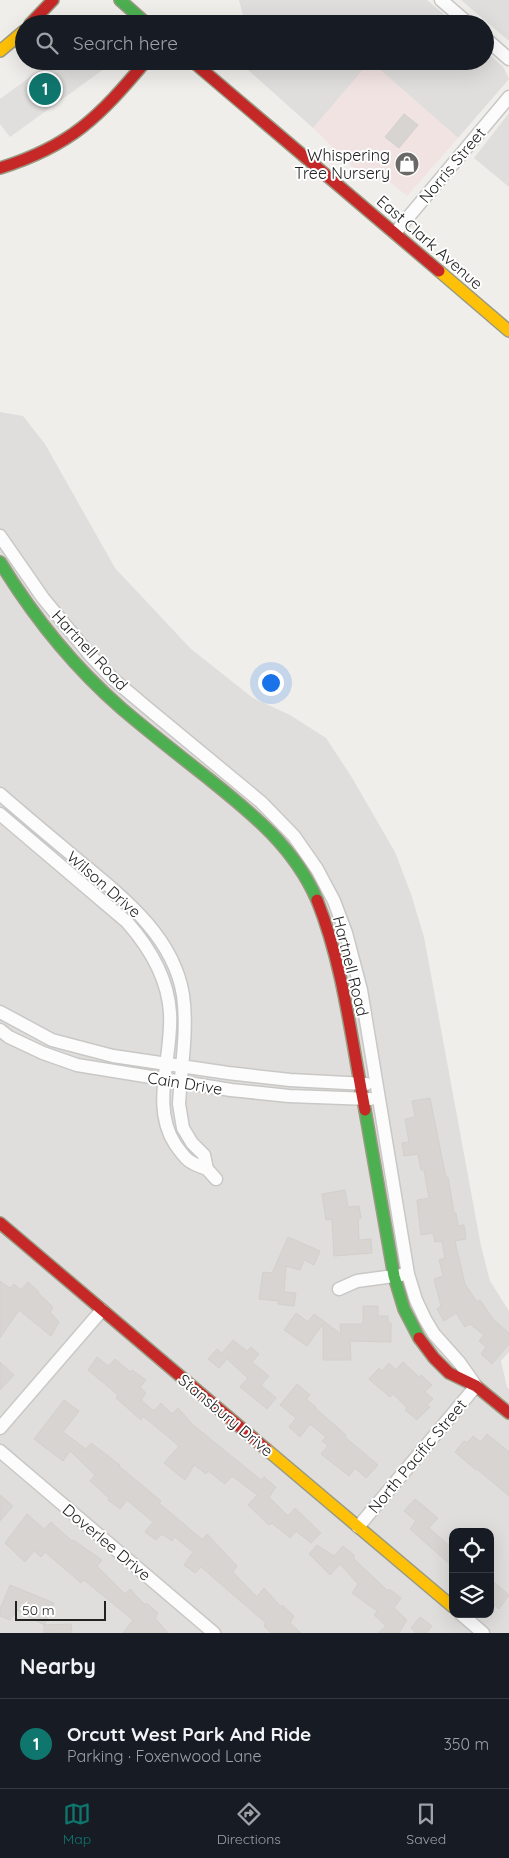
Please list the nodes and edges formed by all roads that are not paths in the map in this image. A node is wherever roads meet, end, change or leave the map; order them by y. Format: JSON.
{"nodes":[{"id":1,"x":53,"y":0,"type":"edge"},
{"id":2,"x":120,"y":0,"type":"edge"},
{"id":3,"x":441,"y":0,"type":"edge"},
{"id":4,"x":39,"y":15,"type":"edge"},
{"id":5,"x":137,"y":15,"type":"edge"},
{"id":6,"x":458,"y":15,"type":"edge"},
{"id":7,"x":15,"y":38,"type":"edge"},
{"id":8,"x":494,"y":46,"type":"edge"},
{"id":9,"x":0,"y":51,"type":"edge"},
{"id":10,"x":509,"y":58,"type":"edge"},
{"id":11,"x":138,"y":70,"type":"edge"},
{"id":12,"x":203,"y":70,"type":"edge"},
{"id":13,"x":509,"y":97,"type":"edge"},
{"id":14,"x":0,"y":168,"type":"edge"},
{"id":15,"x":395,"y":233,"type":"junction"},
{"id":16,"x":509,"y":331,"type":"edge"},
{"id":17,"x":0,"y":536,"type":"edge"},
{"id":18,"x":0,"y":562,"type":"edge"},
{"id":19,"x":145,"y":706,"type":"junction"},
{"id":20,"x":134,"y":718,"type":"junction"},
{"id":21,"x":0,"y":794,"type":"edge"},
{"id":22,"x":261,"y":802,"type":"junction"},
{"id":23,"x":0,"y":814,"type":"edge"},
{"id":24,"x":251,"y":814,"type":"junction"},
{"id":25,"x":47,"y":834,"type":"junction"},
{"id":26,"x":38,"y":846,"type":"junction"},
{"id":27,"x":0,"y":1012,"type":"edge"},
{"id":28,"x":0,"y":1030,"type":"edge"},
{"id":29,"x":167,"y":1064,"type":"junction"},
{"id":30,"x":182,"y":1067,"type":"junction"},
{"id":31,"x":166,"y":1079,"type":"junction"},
{"id":32,"x":180,"y":1082,"type":"junction"},
{"id":33,"x":376,"y":1083,"type":"junction"},
{"id":34,"x":360,"y":1085,"type":"junction"},
{"id":35,"x":379,"y":1098,"type":"junction"},
{"id":36,"x":363,"y":1100,"type":"junction"},
{"id":37,"x":207,"y":1169,"type":"junction"},
{"id":38,"x":216,"y":1179,"type":"dead end"},
{"id":39,"x":0,"y":1223,"type":"edge"},
{"id":40,"x":408,"y":1274,"type":"junction"},
{"id":41,"x":394,"y":1276,"type":"junction"},
{"id":42,"x":339,"y":1290,"type":"dead end"},
{"id":43,"x":102,"y":1310,"type":"junction"},
{"id":44,"x":476,"y":1386,"type":"junction"},
{"id":45,"x":509,"y":1414,"type":"edge"},
{"id":46,"x":0,"y":1428,"type":"edge"},
{"id":47,"x":0,"y":1451,"type":"edge"},
{"id":48,"x":358,"y":1527,"type":"junction"},
{"id":49,"x":449,"y":1604,"type":"edge"},
{"id":50,"x":466,"y":1618,"type":"edge"},
{"id":51,"x":214,"y":1633,"type":"edge"},
{"id":52,"x":483,"y":1633,"type":"edge"}],
"edges":[{"from":1,"to":4,"type":"main road"},
{"from":2,"to":5,"type":"main road"},
{"from":3,"to":6,"type":"street"},
{"from":7,"to":9,"type":"main road"},
{"from":8,"to":10,"type":"street"},
{"from":11,"to":14,"type":"main road"},
{"from":12,"to":15,"type":"main road","name":"East Clark Avenue"},
{"from":13,"to":15,"type":"street","name":"Norris Street"},
{"from":15,"to":16,"type":"main road","name":"East Clark Avenue"},
{"from":17,"to":19,"type":"street","name":"Hartnell Road"},
{"from":18,"to":20,"type":"main road","name":"Hartnell Road"},
{"from":19,"to":20,"type":"street"},
{"from":19,"to":22,"type":"street","name":"Hartnell Road"},
{"from":20,"to":24,"type":"main road","name":"Hartnell Road"},
{"from":21,"to":25,"type":"street","name":"Wilson Drive"},
{"from":22,"to":24,"type":"street"},
{"from":22,"to":33,"type":"street","name":"Hartnell Road"},
{"from":23,"to":26,"type":"street","name":"Wilson Drive"},
{"from":24,"to":34,"type":"main road","name":"Hartnell Road"},
{"from":25,"to":26,"type":"street"},
{"from":25,"to":30,"type":"street","name":"Wilson Drive"},
{"from":26,"to":29,"type":"street","name":"Wilson Drive"},
{"from":27,"to":29,"type":"street","name":"Cain Drive"},
{"from":28,"to":31,"type":"street","name":"Cain Drive"},
{"from":29,"to":30,"type":"street","name":"Cain Drive"},
{"from":29,"to":31,"type":"street","name":"Wilson Drive"},
{"from":30,"to":32,"type":"street","name":"Wilson Drive"},
{"from":30,"to":34,"type":"street","name":"Cain Drive"},
{"from":31,"to":32,"type":"street","name":"Cain Drive"},
{"from":31,"to":37,"type":"street","name":"Wilson Drive"},
{"from":32,"to":36,"type":"street","name":"Cain Drive"},
{"from":32,"to":37,"type":"street","name":"Wilson Drive"},
{"from":33,"to":34,"type":"street","name":"Cain Drive"},
{"from":33,"to":35,"type":"street","name":"Hartnell Road"},
{"from":34,"to":36,"type":"main road","name":"Hartnell Road"},
{"from":35,"to":36,"type":"street","name":"Cain Drive"},
{"from":35,"to":40,"type":"street","name":"Hartnell Road"},
{"from":36,"to":41,"type":"main road","name":"Hartnell Road"},
{"from":37,"to":38,"type":"street"},
{"from":39,"to":43,"type":"main road","name":"Stansbury Drive"},
{"from":40,"to":41,"type":"street"},
{"from":40,"to":44,"type":"street","name":"Hartnell Road"},
{"from":41,"to":42,"type":"street"},
{"from":41,"to":44,"type":"main road","name":"Hartnell Road"},
{"from":43,"to":46,"type":"street"},
{"from":43,"to":48,"type":"main road","name":"Stansbury Drive"},
{"from":44,"to":45,"type":"main road","name":"Hartnell Road"},
{"from":44,"to":48,"type":"street","name":"North Pacific Street"},
{"from":47,"to":51,"type":"street","name":"Doverlee Drive"},
{"from":48,"to":49,"type":"main road","name":"Stansbury Drive"},
{"from":50,"to":52,"type":"street"}]}
